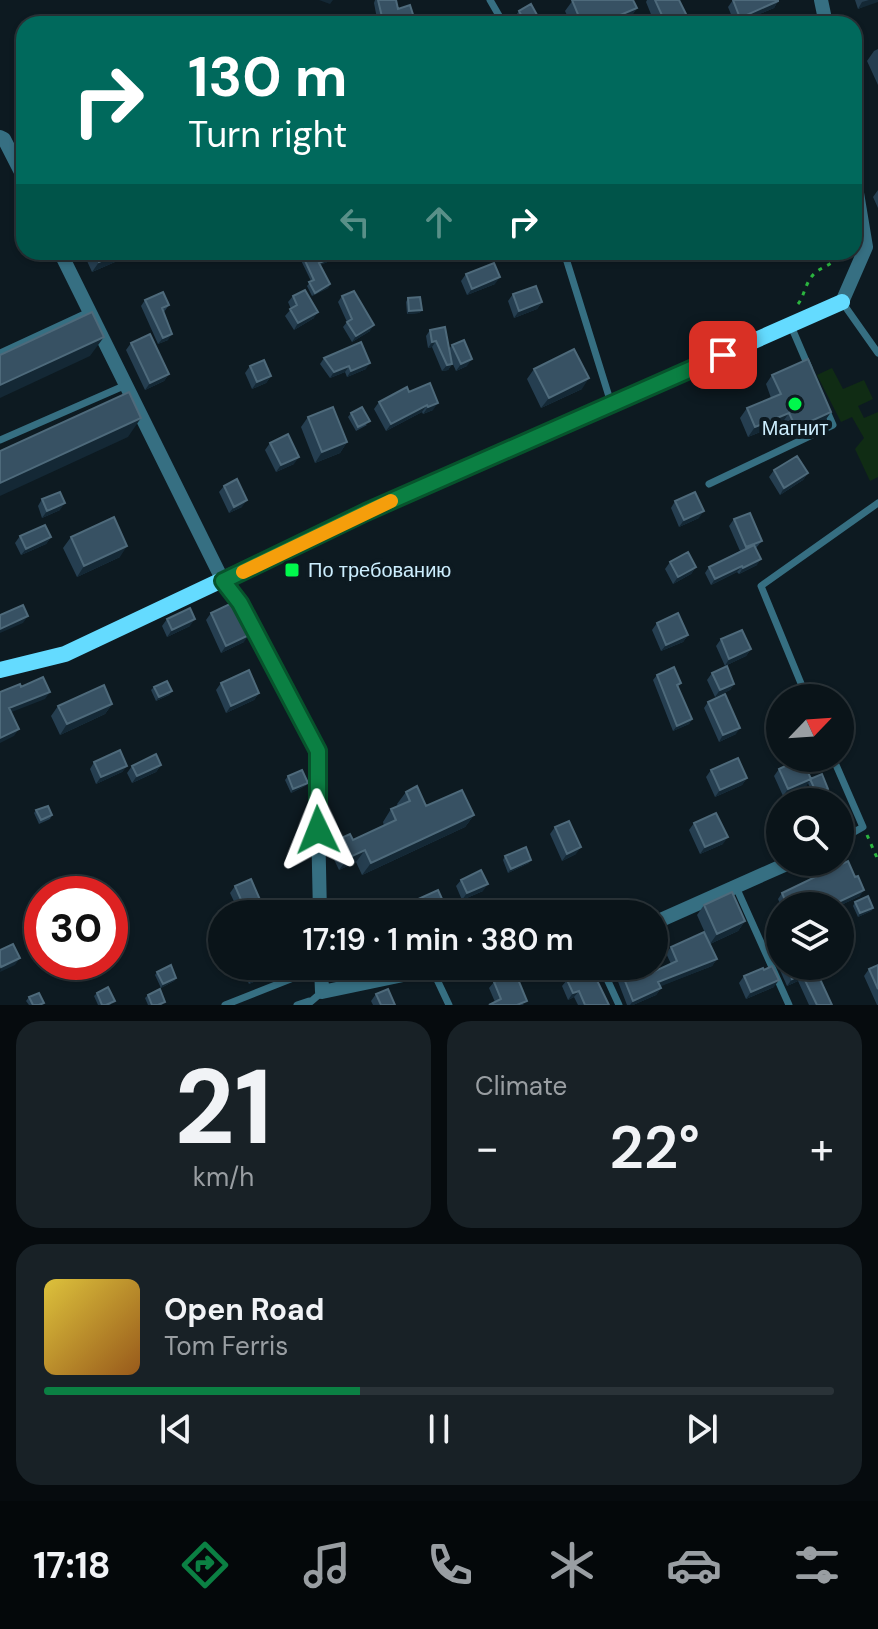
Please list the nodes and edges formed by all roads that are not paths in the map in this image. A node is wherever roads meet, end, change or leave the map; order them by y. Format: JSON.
{"nodes":[{"id":1,"x":0,"y":137,"type":"edge"},
{"id":2,"x":16,"y":162,"type":"edge"},
{"id":3,"x":862,"y":206,"type":"edge"},
{"id":4,"x":872,"y":244,"type":"edge"},
{"id":5,"x":64,"y":260,"type":"edge"},
{"id":6,"x":566,"y":260,"type":"edge"},
{"id":7,"x":842,"y":302,"type":"junction"},
{"id":8,"x":90,"y":312,"type":"junction"},
{"id":9,"x":791,"y":326,"type":"junction"},
{"id":10,"x":0,"y":353,"type":"edge"},
{"id":11,"x":878,"y":353,"type":"edge"},
{"id":12,"x":815,"y":383,"type":"edge"},
{"id":13,"x":126,"y":385,"type":"junction"},
{"id":14,"x":821,"y":397,"type":"edge"},
{"id":15,"x":611,"y":403,"type":"junction"},
{"id":16,"x":0,"y":440,"type":"edge"},
{"id":17,"x":709,"y":484,"type":"dead end"},
{"id":18,"x":878,"y":503,"type":"edge"},
{"id":19,"x":223,"y":581,"type":"junction"},
{"id":20,"x":0,"y":670,"type":"edge"},
{"id":21,"x":801,"y":684,"type":"edge"},
{"id":22,"x":854,"y":806,"type":"edge"},
{"id":23,"x":854,"y":832,"type":"edge"},
{"id":24,"x":766,"y":873,"type":"edge"},
{"id":25,"x":736,"y":887,"type":"junction"},
{"id":26,"x":320,"y":900,"type":"edge"},
{"id":27,"x":668,"y":917,"type":"edge"},
{"id":28,"x":287,"y":980,"type":"edge"},
{"id":29,"x":322,"y":980,"type":"edge"},
{"id":30,"x":379,"y":980,"type":"edge"},
{"id":31,"x":437,"y":980,"type":"edge"},
{"id":32,"x":607,"y":980,"type":"edge"},
{"id":33,"x":322,"y":992,"type":"junction"},
{"id":34,"x":308,"y":1003,"type":"edge"},
{"id":35,"x":225,"y":1005,"type":"edge"},
{"id":36,"x":297,"y":1005,"type":"edge"},
{"id":37,"x":449,"y":1005,"type":"edge"},
{"id":38,"x":619,"y":1005,"type":"edge"},
{"id":39,"x":789,"y":1005,"type":"edge"}],
"edges":[{"from":1,"to":2,"type":"street"},
{"from":3,"to":4,"type":"street"},
{"from":4,"to":7,"type":"street"},
{"from":5,"to":8,"type":"street"},
{"from":6,"to":15,"type":"lane"},
{"from":7,"to":9,"type":"street"},
{"from":7,"to":11,"type":"lane"},
{"from":8,"to":10,"type":"lane"},
{"from":8,"to":13,"type":"street"},
{"from":9,"to":12,"type":"lane"},
{"from":9,"to":15,"type":"street"},
{"from":13,"to":16,"type":"lane"},
{"from":13,"to":19,"type":"street"},
{"from":14,"to":17,"type":"lane"},
{"from":15,"to":19,"type":"street"},
{"from":18,"to":21,"type":"lane"},
{"from":19,"to":20,"type":"street"},
{"from":19,"to":26,"type":"street"},
{"from":22,"to":23,"type":"lane"},
{"from":24,"to":25,"type":"street"},
{"from":25,"to":27,"type":"street"},
{"from":25,"to":39,"type":"lane"},
{"from":28,"to":35,"type":"lane"},
{"from":29,"to":33,"type":"street"},
{"from":30,"to":33,"type":"street"},
{"from":31,"to":37,"type":"lane"},
{"from":32,"to":38,"type":"lane"},
{"from":33,"to":34,"type":"lane"},
{"from":34,"to":36,"type":"lane"}]}
